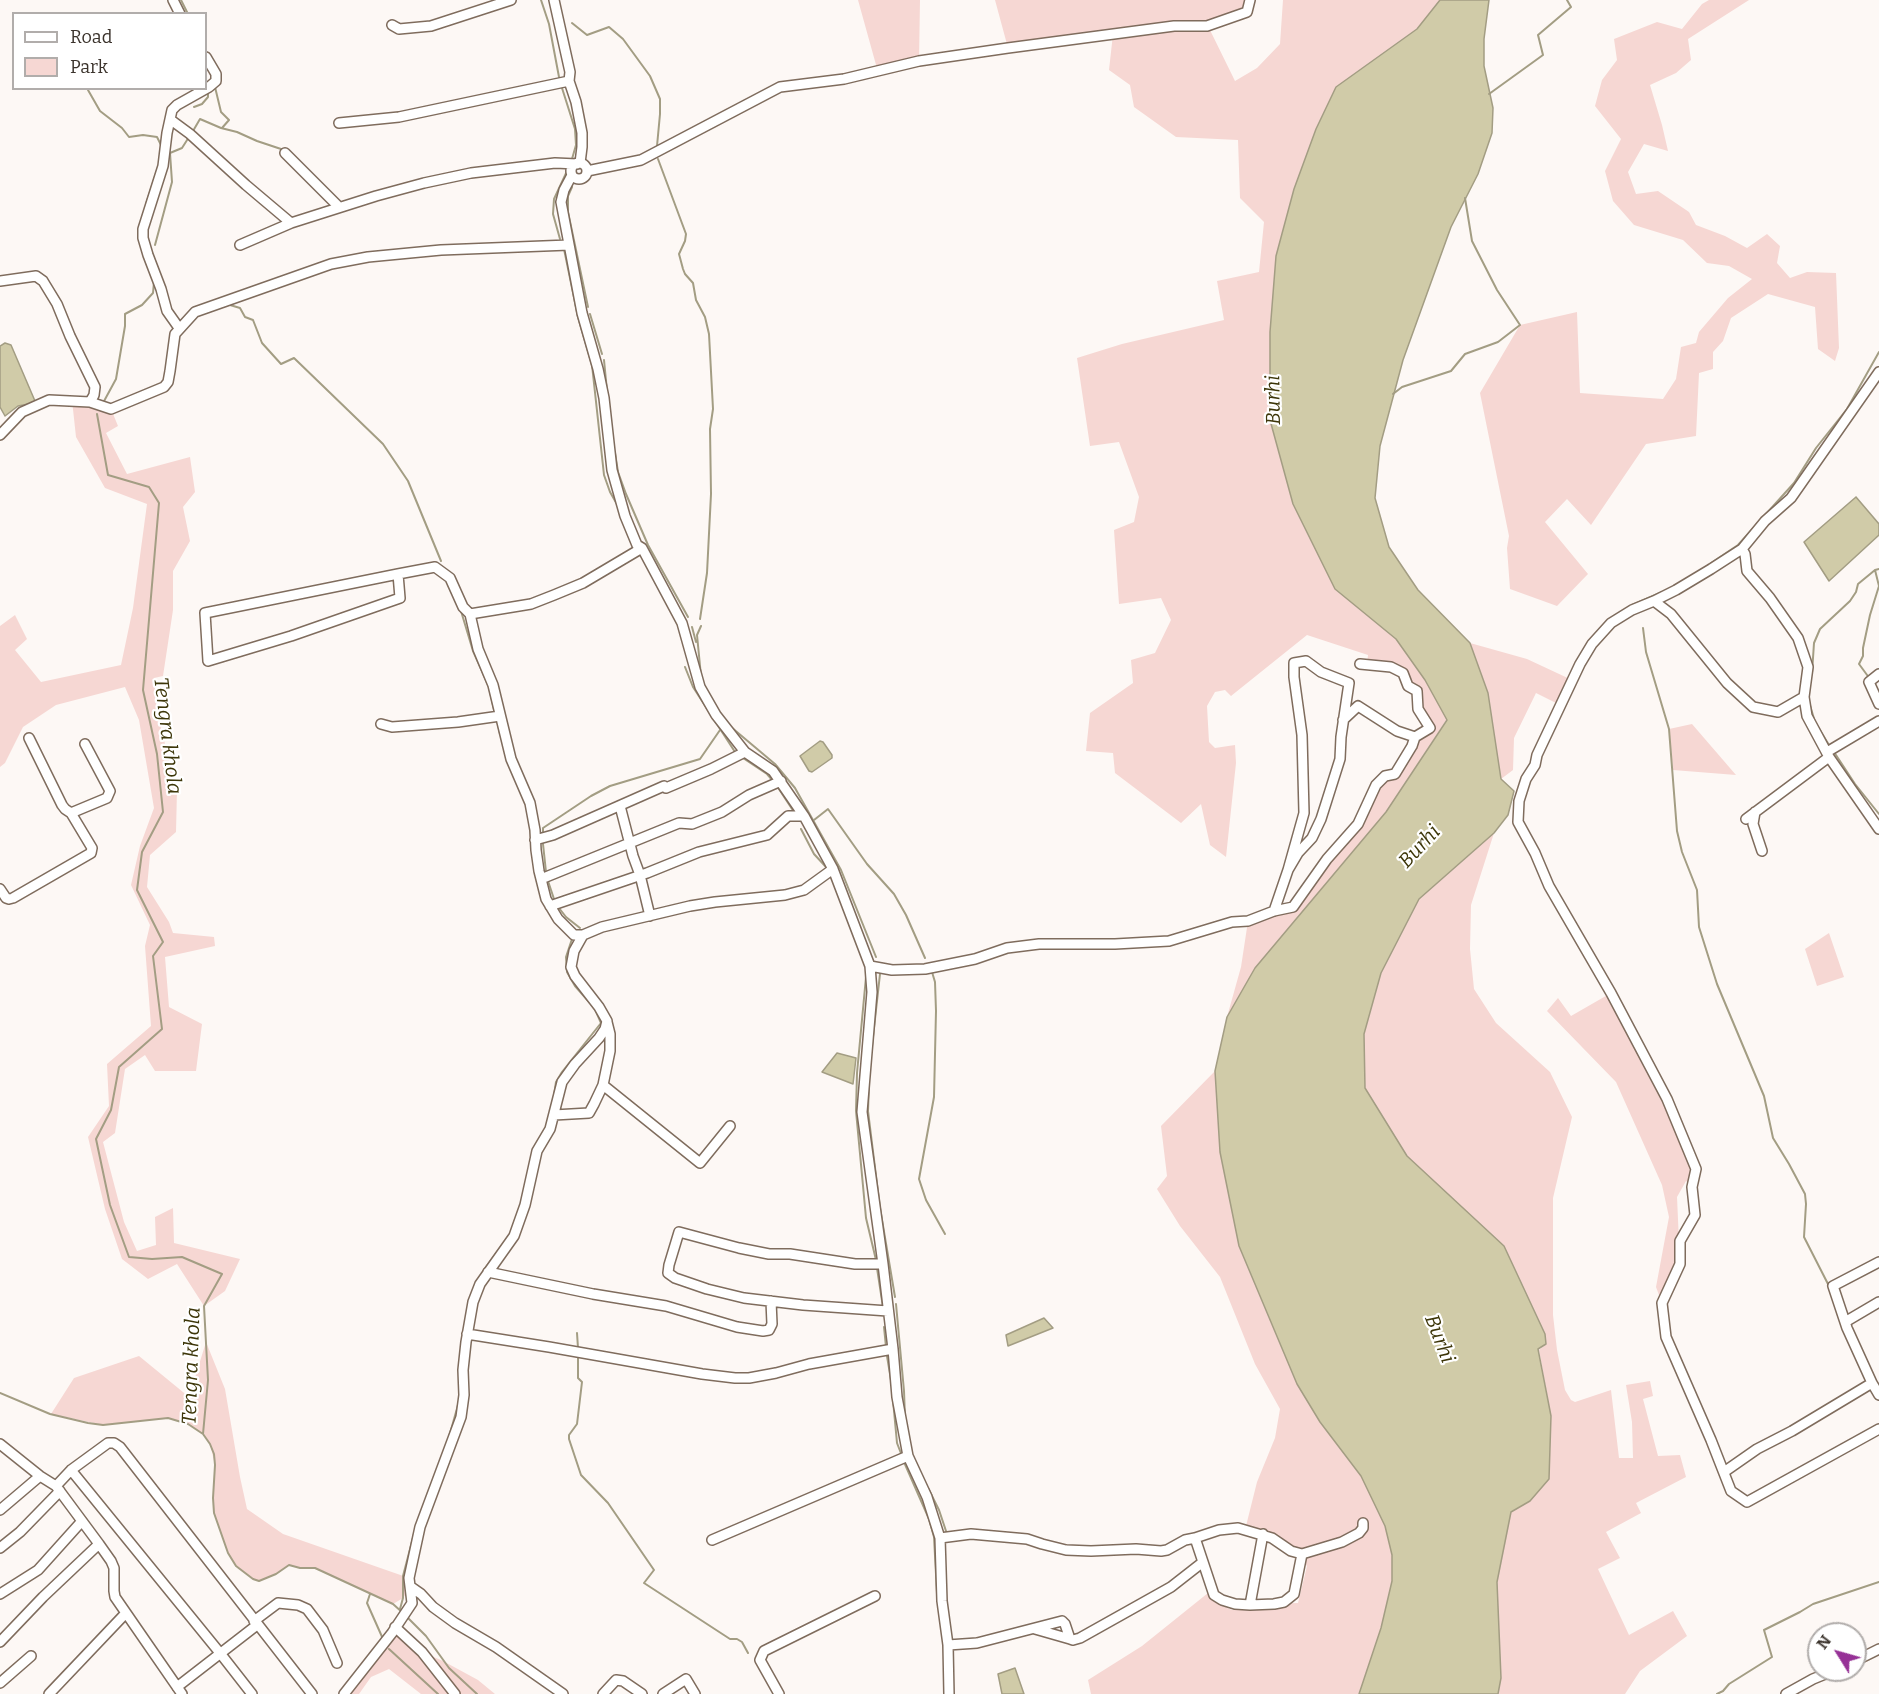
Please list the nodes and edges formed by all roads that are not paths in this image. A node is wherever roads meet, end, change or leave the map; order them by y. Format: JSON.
{"nodes":[{"id":1,"x":511,"y":0,"type":"edge"},
{"id":2,"x":554,"y":0,"type":"edge"},
{"id":3,"x":1250,"y":0,"type":"edge"},
{"id":4,"x":392,"y":25,"type":"dead end"},
{"id":5,"x":207,"y":59,"type":"edge"},
{"id":6,"x":569,"y":81,"type":"junction"},
{"id":7,"x":207,"y":88,"type":"edge"},
{"id":8,"x":204,"y":90,"type":"edge"},
{"id":9,"x":171,"y":120,"type":"junction"},
{"id":10,"x":339,"y":123,"type":"dead end"},
{"id":11,"x":285,"y":153,"type":"dead end"},
{"id":12,"x":578,"y":163,"type":"junction"},
{"id":13,"x":587,"y":171,"type":"junction"},
{"id":14,"x":572,"y":175,"type":"junction"},
{"id":15,"x":339,"y":207,"type":"junction"},
{"id":16,"x":291,"y":223,"type":"junction"},
{"id":17,"x":240,"y":245,"type":"dead end"},
{"id":18,"x":569,"y":245,"type":"junction"},
{"id":19,"x":0,"y":281,"type":"edge"},
{"id":20,"x":179,"y":328,"type":"junction"},
{"id":21,"x":1879,"y":372,"type":"edge"},
{"id":22,"x":90,"y":402,"type":"junction"},
{"id":23,"x":0,"y":435,"type":"edge"},
{"id":24,"x":642,"y":548,"type":"junction"},
{"id":25,"x":1742,"y":549,"type":"junction"},
{"id":26,"x":399,"y":574,"type":"junction"},
{"id":27,"x":1654,"y":601,"type":"junction"},
{"id":28,"x":470,"y":614,"type":"junction"},
{"id":29,"x":1360,"y":664,"type":"dead end"},
{"id":30,"x":1879,"y":674,"type":"edge"},
{"id":31,"x":1804,"y":697,"type":"junction"},
{"id":32,"x":1879,"y":704,"type":"edge"},
{"id":33,"x":500,"y":716,"type":"junction"},
{"id":34,"x":1343,"y":720,"type":"junction"},
{"id":35,"x":1879,"y":721,"type":"edge"},
{"id":36,"x":381,"y":724,"type":"dead end"},
{"id":37,"x":1415,"y":737,"type":"junction"},
{"id":38,"x":29,"y":738,"type":"dead end"},
{"id":39,"x":86,"y":744,"type":"dead end"},
{"id":40,"x":745,"y":752,"type":"junction"},
{"id":41,"x":1828,"y":754,"type":"junction"},
{"id":42,"x":781,"y":781,"type":"junction"},
{"id":43,"x":620,"y":806,"type":"junction"},
{"id":44,"x":1755,"y":812,"type":"junction"},
{"id":45,"x":71,"y":813,"type":"junction"},
{"id":46,"x":804,"y":816,"type":"junction"},
{"id":47,"x":1746,"y":819,"type":"dead end"},
{"id":48,"x":1879,"y":829,"type":"edge"},
{"id":49,"x":535,"y":840,"type":"junction"},
{"id":50,"x":630,"y":842,"type":"junction"},
{"id":51,"x":1762,"y":851,"type":"dead end"},
{"id":52,"x":833,"y":869,"type":"junction"},
{"id":53,"x":1288,"y":870,"type":"junction"},
{"id":54,"x":640,"y":875,"type":"junction"},
{"id":55,"x":541,"y":879,"type":"junction"},
{"id":56,"x":0,"y":889,"type":"edge"},
{"id":57,"x":550,"y":906,"type":"junction"},
{"id":58,"x":1274,"y":911,"type":"junction"},
{"id":59,"x":650,"y":916,"type":"junction"},
{"id":60,"x":583,"y":935,"type":"junction"},
{"id":61,"x":870,"y":966,"type":"junction"},
{"id":62,"x":607,"y":1021,"type":"junction"},
{"id":63,"x":603,"y":1084,"type":"junction"},
{"id":64,"x":555,"y":1115,"type":"junction"},
{"id":65,"x":730,"y":1126,"type":"dead end"},
{"id":66,"x":1879,"y":1262,"type":"edge"},
{"id":67,"x":883,"y":1264,"type":"junction"},
{"id":68,"x":488,"y":1272,"type":"junction"},
{"id":69,"x":771,"y":1301,"type":"junction"},
{"id":70,"x":1879,"y":1302,"type":"edge"},
{"id":71,"x":888,"y":1311,"type":"junction"},
{"id":72,"x":1845,"y":1322,"type":"junction"},
{"id":73,"x":467,"y":1334,"type":"junction"},
{"id":74,"x":893,"y":1349,"type":"junction"},
{"id":75,"x":1872,"y":1383,"type":"junction"},
{"id":76,"x":1879,"y":1395,"type":"edge"},
{"id":77,"x":1879,"y":1429,"type":"edge"},
{"id":78,"x":0,"y":1444,"type":"edge"},
{"id":79,"x":905,"y":1458,"type":"junction"},
{"id":80,"x":72,"y":1470,"type":"junction"},
{"id":81,"x":1724,"y":1472,"type":"junction"},
{"id":82,"x":39,"y":1476,"type":"junction"},
{"id":83,"x":58,"y":1489,"type":"junction"},
{"id":84,"x":0,"y":1510,"type":"edge"},
{"id":85,"x":82,"y":1521,"type":"junction"},
{"id":86,"x":1363,"y":1523,"type":"dead end"},
{"id":87,"x":1263,"y":1534,"type":"junction"},
{"id":88,"x":940,"y":1538,"type":"junction"},
{"id":89,"x":1195,"y":1538,"type":"junction"},
{"id":90,"x":712,"y":1540,"type":"dead end"},
{"id":91,"x":99,"y":1544,"type":"junction"},
{"id":92,"x":0,"y":1548,"type":"edge"},
{"id":93,"x":1302,"y":1554,"type":"junction"},
{"id":94,"x":1203,"y":1562,"type":"junction"},
{"id":95,"x":411,"y":1587,"type":"junction"},
{"id":96,"x":0,"y":1594,"type":"edge"},
{"id":97,"x":875,"y":1596,"type":"dead end"},
{"id":98,"x":1250,"y":1605,"type":"junction"},
{"id":99,"x":125,"y":1614,"type":"junction"},
{"id":100,"x":255,"y":1623,"type":"junction"},
{"id":101,"x":395,"y":1627,"type":"junction"},
{"id":102,"x":1035,"y":1629,"type":"junction"},
{"id":103,"x":1070,"y":1639,"type":"junction"},
{"id":104,"x":0,"y":1642,"type":"edge"},
{"id":105,"x":948,"y":1645,"type":"junction"},
{"id":106,"x":220,"y":1653,"type":"junction"},
{"id":107,"x":31,"y":1656,"type":"dead end"},
{"id":108,"x":337,"y":1663,"type":"dead end"},
{"id":109,"x":1808,"y":1682,"type":"edge"},
{"id":110,"x":0,"y":1683,"type":"edge"},
{"id":111,"x":179,"y":1690,"type":"edge"},
{"id":112,"x":49,"y":1694,"type":"edge"},
{"id":113,"x":252,"y":1694,"type":"edge"},
{"id":114,"x":312,"y":1694,"type":"edge"},
{"id":115,"x":344,"y":1694,"type":"edge"},
{"id":116,"x":455,"y":1694,"type":"edge"},
{"id":117,"x":563,"y":1694,"type":"edge"},
{"id":118,"x":603,"y":1694,"type":"edge"},
{"id":119,"x":642,"y":1694,"type":"edge"},
{"id":120,"x":663,"y":1694,"type":"edge"},
{"id":121,"x":695,"y":1694,"type":"edge"},
{"id":122,"x":779,"y":1694,"type":"edge"},
{"id":123,"x":949,"y":1694,"type":"edge"},
{"id":124,"x":1786,"y":1694,"type":"edge"}],
"edges":[{"from":1,"to":4,"type":"street"},
{"from":2,"to":6,"type":"street"},
{"from":3,"to":13,"type":"street"},
{"from":5,"to":7,"type":"street"},
{"from":6,"to":10,"type":"street"},
{"from":6,"to":12,"type":"street"},
{"from":8,"to":9,"type":"street"},
{"from":9,"to":16,"type":"street"},
{"from":9,"to":20,"type":"street"},
{"from":11,"to":15,"type":"street"},
{"from":12,"to":13,"type":"street"},
{"from":12,"to":14,"type":"street"},
{"from":12,"to":15,"type":"street"},
{"from":13,"to":14,"type":"street"},
{"from":14,"to":18,"type":"street"},
{"from":15,"to":16,"type":"street"},
{"from":16,"to":17,"type":"street"},
{"from":18,"to":20,"type":"street"},
{"from":18,"to":24,"type":"street"},
{"from":19,"to":22,"type":"street"},
{"from":20,"to":22,"type":"street"},
{"from":21,"to":25,"type":"street"},
{"from":22,"to":23,"type":"street"},
{"from":24,"to":28,"type":"street"},
{"from":24,"to":40,"type":"street"},
{"from":25,"to":27,"type":"street"},
{"from":25,"to":31,"type":"street"},
{"from":26,"to":26,"type":"street"},
{"from":26,"to":28,"type":"street"},
{"from":27,"to":31,"type":"street"},
{"from":27,"to":81,"type":"street"},
{"from":28,"to":33,"type":"street"},
{"from":29,"to":37,"type":"street"},
{"from":30,"to":32,"type":"street"},
{"from":31,"to":41,"type":"street"},
{"from":33,"to":36,"type":"street"},
{"from":33,"to":49,"type":"street"},
{"from":34,"to":37,"type":"street"},
{"from":34,"to":53,"type":"street"},
{"from":34,"to":53,"type":"street"},
{"from":35,"to":41,"type":"street"},
{"from":37,"to":58,"type":"street"},
{"from":38,"to":45,"type":"street"},
{"from":39,"to":45,"type":"street"},
{"from":40,"to":42,"type":"street"},
{"from":40,"to":43,"type":"street"},
{"from":41,"to":44,"type":"street"},
{"from":41,"to":48,"type":"street"},
{"from":42,"to":46,"type":"street"},
{"from":42,"to":50,"type":"street"},
{"from":43,"to":49,"type":"street"},
{"from":43,"to":50,"type":"street"},
{"from":44,"to":47,"type":"street"},
{"from":44,"to":51,"type":"street"},
{"from":45,"to":56,"type":"street"},
{"from":46,"to":52,"type":"street"},
{"from":46,"to":54,"type":"street"},
{"from":49,"to":55,"type":"street"},
{"from":50,"to":54,"type":"street"},
{"from":50,"to":55,"type":"street"},
{"from":52,"to":59,"type":"street"},
{"from":52,"to":61,"type":"street"},
{"from":53,"to":58,"type":"street"},
{"from":54,"to":57,"type":"street"},
{"from":54,"to":59,"type":"street"},
{"from":55,"to":57,"type":"street"},
{"from":57,"to":60,"type":"street"},
{"from":58,"to":61,"type":"street"},
{"from":59,"to":60,"type":"street"},
{"from":60,"to":62,"type":"street"},
{"from":61,"to":67,"type":"street"},
{"from":62,"to":63,"type":"street"},
{"from":62,"to":64,"type":"street"},
{"from":63,"to":64,"type":"street"},
{"from":63,"to":65,"type":"street"},
{"from":64,"to":68,"type":"street"},
{"from":66,"to":72,"type":"street"},
{"from":67,"to":69,"type":"street"},
{"from":67,"to":71,"type":"street"},
{"from":68,"to":69,"type":"street"},
{"from":68,"to":73,"type":"street"},
{"from":69,"to":71,"type":"street"},
{"from":70,"to":72,"type":"street"},
{"from":71,"to":74,"type":"street"},
{"from":72,"to":75,"type":"street"},
{"from":73,"to":74,"type":"street"},
{"from":73,"to":95,"type":"street"},
{"from":74,"to":79,"type":"street"},
{"from":75,"to":76,"type":"street"},
{"from":75,"to":81,"type":"street"},
{"from":77,"to":81,"type":"street"},
{"from":78,"to":82,"type":"street"},
{"from":79,"to":88,"type":"street"},
{"from":79,"to":90,"type":"street"},
{"from":80,"to":83,"type":"street"},
{"from":80,"to":100,"type":"street"},
{"from":80,"to":106,"type":"street"},
{"from":82,"to":83,"type":"street"},
{"from":82,"to":84,"type":"street"},
{"from":83,"to":85,"type":"street"},
{"from":83,"to":92,"type":"street"},
{"from":85,"to":91,"type":"street"},
{"from":85,"to":96,"type":"street"},
{"from":86,"to":93,"type":"street"},
{"from":87,"to":89,"type":"street"},
{"from":87,"to":93,"type":"street"},
{"from":87,"to":98,"type":"street"},
{"from":88,"to":89,"type":"street"},
{"from":88,"to":105,"type":"street"},
{"from":89,"to":94,"type":"street"},
{"from":91,"to":99,"type":"street"},
{"from":91,"to":104,"type":"street"},
{"from":93,"to":98,"type":"street"},
{"from":94,"to":98,"type":"street"},
{"from":94,"to":103,"type":"street"},
{"from":95,"to":101,"type":"street"},
{"from":95,"to":117,"type":"street"},
{"from":97,"to":122,"type":"street"},
{"from":99,"to":111,"type":"street"},
{"from":99,"to":112,"type":"street"},
{"from":100,"to":106,"type":"street"},
{"from":100,"to":108,"type":"street"},
{"from":100,"to":114,"type":"street"},
{"from":101,"to":115,"type":"street"},
{"from":101,"to":116,"type":"street"},
{"from":102,"to":103,"type":"street"},
{"from":102,"to":103,"type":"street"},
{"from":102,"to":105,"type":"street"},
{"from":105,"to":123,"type":"street"},
{"from":106,"to":111,"type":"street"},
{"from":106,"to":113,"type":"street"},
{"from":107,"to":110,"type":"street"},
{"from":109,"to":124,"type":"street"},
{"from":118,"to":119,"type":"street"},
{"from":120,"to":121,"type":"street"}]}
